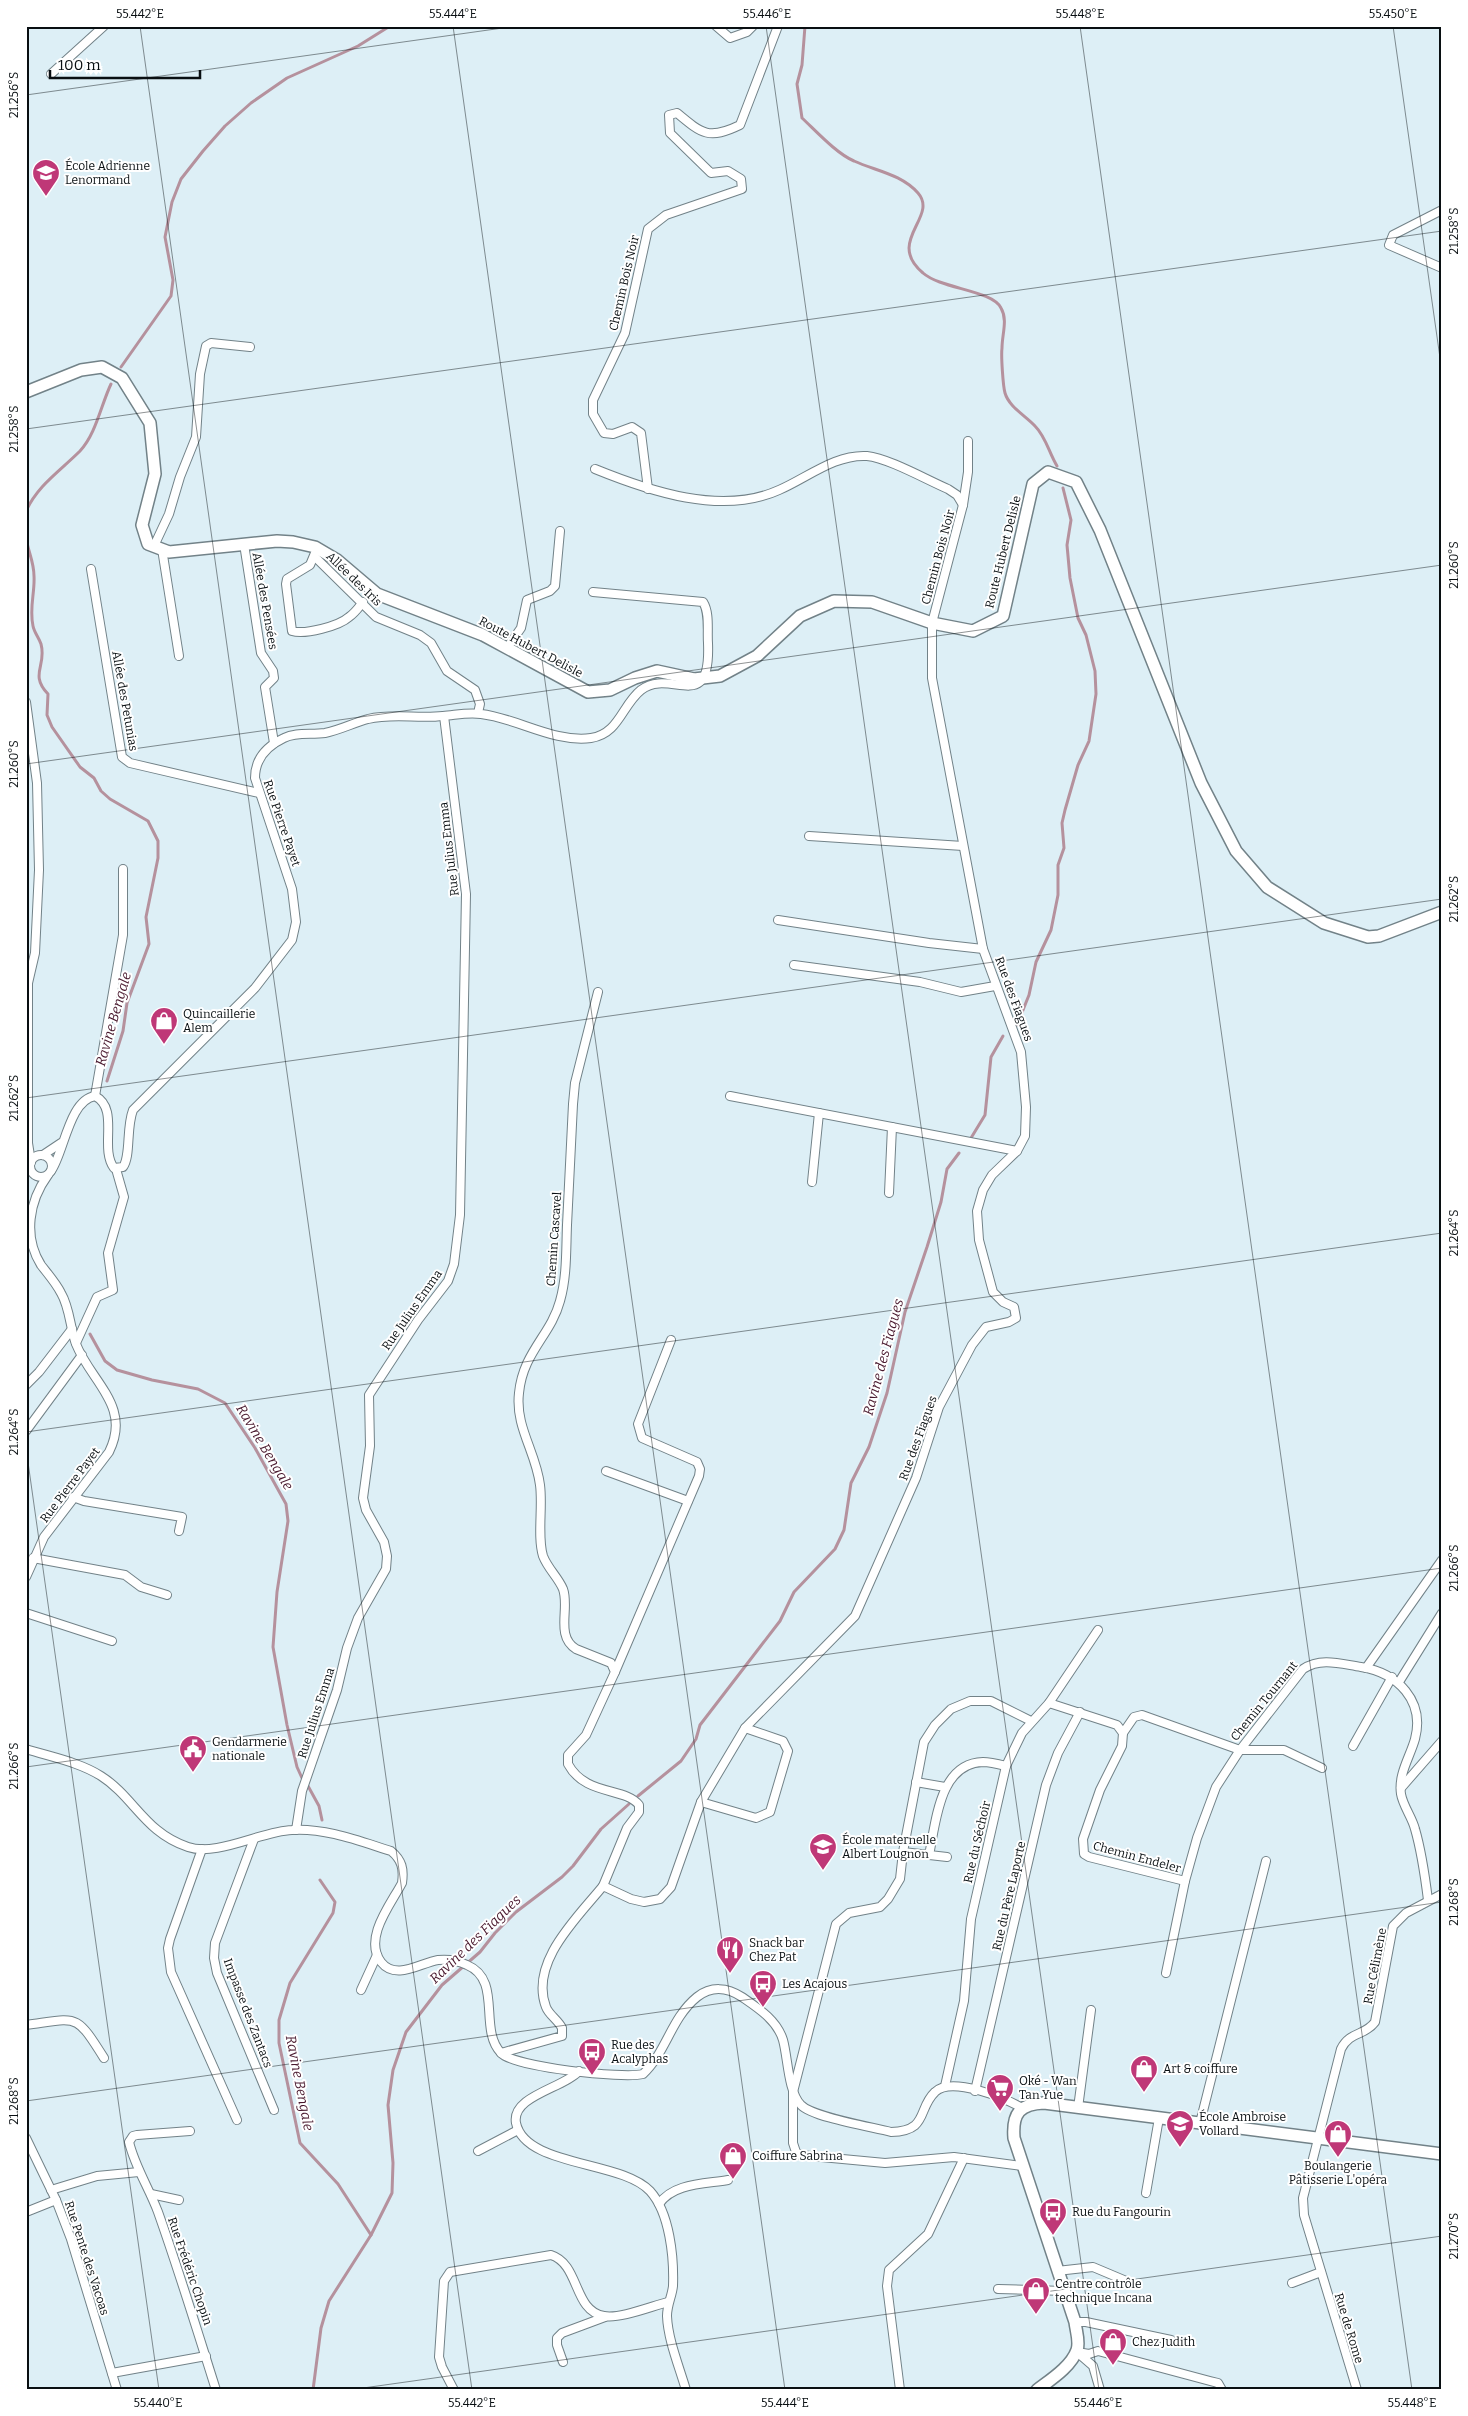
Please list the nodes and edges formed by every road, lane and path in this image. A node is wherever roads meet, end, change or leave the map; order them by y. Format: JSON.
{"nodes":[{"id":1,"x":104,"y":26,"type":"edge"},
{"id":2,"x":716,"y":26,"type":"edge"},
{"id":3,"x":753,"y":26,"type":"edge"},
{"id":4,"x":778,"y":26,"type":"edge"},
{"id":5,"x":51,"y":74,"type":"dead end"},
{"id":6,"x":1442,"y":210,"type":"edge"},
{"id":7,"x":1442,"y":268,"type":"edge"},
{"id":8,"x":250,"y":347,"type":"dead end"},
{"id":9,"x":26,"y":392,"type":"edge"},
{"id":10,"x":968,"y":441,"type":"dead end"},
{"id":11,"x":595,"y":469,"type":"dead end"},
{"id":12,"x":648,"y":489,"type":"junction"},
{"id":13,"x":963,"y":505,"type":"junction"},
{"id":14,"x":560,"y":531,"type":"dead end"},
{"id":15,"x":244,"y":544,"type":"junction"},
{"id":16,"x":158,"y":548,"type":"junction"},
{"id":17,"x":315,"y":552,"type":"junction"},
{"id":18,"x":91,"y":569,"type":"dead end"},
{"id":19,"x":593,"y":592,"type":"dead end"},
{"id":20,"x":363,"y":602,"type":"junction"},
{"id":21,"x":932,"y":623,"type":"junction"},
{"id":22,"x":507,"y":648,"type":"junction"},
{"id":23,"x":179,"y":656,"type":"dead end"},
{"id":24,"x":704,"y":678,"type":"junction"},
{"id":25,"x":26,"y":702,"type":"edge"},
{"id":26,"x":478,"y":713,"type":"junction"},
{"id":27,"x":444,"y":716,"type":"junction"},
{"id":28,"x":274,"y":743,"type":"junction"},
{"id":29,"x":259,"y":793,"type":"junction"},
{"id":30,"x":809,"y":836,"type":"dead end"},
{"id":31,"x":963,"y":846,"type":"junction"},
{"id":32,"x":124,"y":868,"type":"dead end"},
{"id":33,"x":1442,"y":912,"type":"edge"},
{"id":34,"x":778,"y":920,"type":"dead end"},
{"id":35,"x":983,"y":949,"type":"junction"},
{"id":36,"x":794,"y":966,"type":"dead end"},
{"id":37,"x":27,"y":983,"type":"edge"},
{"id":38,"x":995,"y":986,"type":"junction"},
{"id":39,"x":598,"y":992,"type":"dead end"},
{"id":40,"x":95,"y":1096,"type":"junction"},
{"id":41,"x":730,"y":1096,"type":"dead end"},
{"id":42,"x":819,"y":1113,"type":"junction"},
{"id":43,"x":892,"y":1127,"type":"junction"},
{"id":44,"x":61,"y":1143,"type":"junction"},
{"id":45,"x":1017,"y":1151,"type":"junction"},
{"id":46,"x":30,"y":1153,"type":"junction"},
{"id":47,"x":41,"y":1155,"type":"junction"},
{"id":48,"x":29,"y":1164,"type":"edge"},
{"id":49,"x":116,"y":1168,"type":"junction"},
{"id":50,"x":49,"y":1173,"type":"junction"},
{"id":51,"x":32,"y":1175,"type":"edge"},
{"id":52,"x":812,"y":1182,"type":"dead end"},
{"id":53,"x":41,"y":1185,"type":"junction"},
{"id":54,"x":889,"y":1193,"type":"dead end"},
{"id":55,"x":72,"y":1329,"type":"junction"},
{"id":56,"x":672,"y":1340,"type":"dead end"},
{"id":57,"x":76,"y":1343,"type":"junction"},
{"id":58,"x":82,"y":1355,"type":"junction"},
{"id":59,"x":26,"y":1385,"type":"edge"},
{"id":60,"x":26,"y":1431,"type":"edge"},
{"id":61,"x":606,"y":1471,"type":"dead end"},
{"id":62,"x":73,"y":1497,"type":"junction"},
{"id":63,"x":688,"y":1501,"type":"junction"},
{"id":64,"x":179,"y":1531,"type":"dead end"},
{"id":65,"x":33,"y":1558,"type":"junction"},
{"id":66,"x":1442,"y":1560,"type":"edge"},
{"id":67,"x":26,"y":1578,"type":"edge"},
{"id":68,"x":167,"y":1594,"type":"dead end"},
{"id":69,"x":26,"y":1613,"type":"edge"},
{"id":70,"x":1442,"y":1613,"type":"edge"},
{"id":71,"x":1098,"y":1630,"type":"dead end"},
{"id":72,"x":112,"y":1641,"type":"dead end"},
{"id":73,"x":1366,"y":1668,"type":"junction"},
{"id":74,"x":615,"y":1672,"type":"junction"},
{"id":75,"x":1392,"y":1677,"type":"junction"},
{"id":76,"x":1399,"y":1682,"type":"junction"},
{"id":77,"x":1049,"y":1702,"type":"junction"},
{"id":78,"x":1080,"y":1712,"type":"junction"},
{"id":79,"x":1030,"y":1721,"type":"junction"},
{"id":80,"x":745,"y":1728,"type":"junction"},
{"id":81,"x":1123,"y":1733,"type":"junction"},
{"id":82,"x":1442,"y":1741,"type":"edge"},
{"id":83,"x":1352,"y":1746,"type":"dead end"},
{"id":84,"x":26,"y":1749,"type":"edge"},
{"id":85,"x":1240,"y":1750,"type":"junction"},
{"id":86,"x":1006,"y":1766,"type":"junction"},
{"id":87,"x":1322,"y":1768,"type":"dead end"},
{"id":88,"x":916,"y":1782,"type":"junction"},
{"id":89,"x":945,"y":1787,"type":"junction"},
{"id":90,"x":1401,"y":1788,"type":"junction"},
{"id":91,"x":701,"y":1802,"type":"junction"},
{"id":92,"x":296,"y":1830,"type":"junction"},
{"id":93,"x":254,"y":1839,"type":"junction"},
{"id":94,"x":202,"y":1849,"type":"junction"},
{"id":95,"x":903,"y":1852,"type":"junction"},
{"id":96,"x":929,"y":1855,"type":"junction"},
{"id":97,"x":947,"y":1857,"type":"dead end"},
{"id":98,"x":1266,"y":1861,"type":"dead end"},
{"id":99,"x":1185,"y":1881,"type":"junction"},
{"id":100,"x":603,"y":1886,"type":"junction"},
{"id":101,"x":1442,"y":1894,"type":"edge"},
{"id":102,"x":1428,"y":1900,"type":"junction"},
{"id":103,"x":377,"y":1954,"type":"junction"},
{"id":104,"x":1166,"y":1973,"type":"dead end"},
{"id":105,"x":361,"y":1990,"type":"dead end"},
{"id":106,"x":1091,"y":2010,"type":"dead end"},
{"id":107,"x":26,"y":2025,"type":"edge"},
{"id":108,"x":501,"y":2054,"type":"junction"},
{"id":109,"x":104,"y":2058,"type":"dead end"},
{"id":110,"x":579,"y":2071,"type":"junction"},
{"id":111,"x":945,"y":2086,"type":"junction"},
{"id":112,"x":975,"y":2090,"type":"junction"},
{"id":113,"x":793,"y":2092,"type":"junction"},
{"id":114,"x":1022,"y":2108,"type":"junction"},
{"id":115,"x":1078,"y":2108,"type":"junction"},
{"id":116,"x":274,"y":2110,"type":"dead end"},
{"id":117,"x":1159,"y":2118,"type":"junction"},
{"id":118,"x":237,"y":2120,"type":"dead end"},
{"id":119,"x":1200,"y":2122,"type":"junction"},
{"id":120,"x":190,"y":2130,"type":"dead end"},
{"id":121,"x":518,"y":2130,"type":"junction"},
{"id":122,"x":1318,"y":2137,"type":"junction"},
{"id":123,"x":26,"y":2138,"type":"edge"},
{"id":124,"x":478,"y":2151,"type":"dead end"},
{"id":125,"x":1442,"y":2154,"type":"edge"},
{"id":126,"x":964,"y":2158,"type":"junction"},
{"id":127,"x":1022,"y":2166,"type":"junction"},
{"id":128,"x":139,"y":2172,"type":"junction"},
{"id":129,"x":728,"y":2180,"type":"dead end"},
{"id":130,"x":51,"y":2190,"type":"junction"},
{"id":131,"x":1146,"y":2193,"type":"dead end"},
{"id":132,"x":151,"y":2194,"type":"junction"},
{"id":133,"x":56,"y":2200,"type":"junction"},
{"id":134,"x":179,"y":2200,"type":"dead end"},
{"id":135,"x":659,"y":2204,"type":"junction"},
{"id":136,"x":26,"y":2212,"type":"edge"},
{"id":137,"x":1057,"y":2271,"type":"junction"},
{"id":138,"x":1321,"y":2272,"type":"junction"},
{"id":139,"x":1131,"y":2283,"type":"dead end"},
{"id":140,"x":1292,"y":2283,"type":"dead end"},
{"id":141,"x":998,"y":2289,"type":"dead end"},
{"id":142,"x":1064,"y":2291,"type":"junction"},
{"id":143,"x":668,"y":2302,"type":"junction"},
{"id":144,"x":605,"y":2317,"type":"junction"},
{"id":145,"x":1075,"y":2322,"type":"junction"},
{"id":146,"x":1171,"y":2340,"type":"dead end"},
{"id":147,"x":1076,"y":2352,"type":"junction"},
{"id":148,"x":206,"y":2356,"type":"junction"},
{"id":149,"x":563,"y":2362,"type":"dead end"},
{"id":150,"x":112,"y":2373,"type":"junction"},
{"id":151,"x":117,"y":2390,"type":"edge"},
{"id":152,"x":216,"y":2390,"type":"edge"},
{"id":153,"x":454,"y":2390,"type":"edge"},
{"id":154,"x":686,"y":2390,"type":"edge"},
{"id":155,"x":900,"y":2390,"type":"edge"},
{"id":156,"x":1037,"y":2390,"type":"edge"},
{"id":157,"x":1100,"y":2390,"type":"edge"},
{"id":158,"x":1222,"y":2390,"type":"edge"},
{"id":159,"x":1357,"y":2390,"type":"edge"}],
"edges":[{"from":1,"to":5,"type":"street"},
{"from":2,"to":3,"type":"street"},
{"from":4,"to":12,"type":"street","name":"Chemin Bois Noir"},
{"from":6,"to":7,"type":"street"},
{"from":8,"to":16,"type":"street"},
{"from":9,"to":16,"type":"main road"},
{"from":10,"to":13,"type":"street"},
{"from":11,"to":12,"type":"street","name":"Chemin Bois Noir"},
{"from":12,"to":13,"type":"street","name":"Chemin Bois Noir"},
{"from":13,"to":21,"type":"street","name":"Chemin Bois Noir"},
{"from":14,"to":22,"type":"street"},
{"from":15,"to":16,"type":"main road","name":"Route Hubert Delisle"},
{"from":15,"to":17,"type":"main road","name":"Route Hubert Delisle"},
{"from":15,"to":28,"type":"street","name":"Allée des Pensées"},
{"from":16,"to":23,"type":"street"},
{"from":17,"to":20,"type":"street","name":"Allée des Iris"},
{"from":17,"to":20,"type":"street"},
{"from":17,"to":22,"type":"main road","name":"Route Hubert Delisle"},
{"from":18,"to":29,"type":"street","name":"Allée des Petunias"},
{"from":19,"to":24,"type":"street"},
{"from":20,"to":26,"type":"street","name":"Allée des Iris"},
{"from":21,"to":24,"type":"main road","name":"Route Hubert Delisle"},
{"from":21,"to":31,"type":"street","name":"Rue des Fiagues"},
{"from":21,"to":33,"type":"main road","name":"Route Hubert Delisle"},
{"from":22,"to":24,"type":"main road","name":"Route Hubert Delisle"},
{"from":24,"to":26,"type":"street"},
{"from":25,"to":37,"type":"street"},
{"from":26,"to":27,"type":"street"},
{"from":27,"to":28,"type":"street"},
{"from":27,"to":92,"type":"street","name":"Rue Julius Emma"},
{"from":28,"to":29,"type":"street","name":"Rue Pierre Payet"},
{"from":29,"to":49,"type":"street","name":"Rue Pierre Payet"},
{"from":30,"to":31,"type":"street"},
{"from":31,"to":35,"type":"street","name":"Rue des Fiagues"},
{"from":32,"to":40,"type":"street"},
{"from":34,"to":35,"type":"street"},
{"from":35,"to":38,"type":"street","name":"Rue des Fiagues"},
{"from":36,"to":38,"type":"street"},
{"from":37,"to":46,"type":"street"},
{"from":38,"to":45,"type":"street","name":"Rue des Fiagues"},
{"from":39,"to":74,"type":"street","name":"Chemin Cascavel"},
{"from":40,"to":44,"type":"street","name":"Rue Pierre Payet"},
{"from":40,"to":49,"type":"street"},
{"from":41,"to":42,"type":"street"},
{"from":42,"to":43,"type":"street"},
{"from":42,"to":52,"type":"street"},
{"from":43,"to":45,"type":"street"},
{"from":43,"to":54,"type":"street"},
{"from":44,"to":47,"type":"street","name":"Rue Pierre Payet"},
{"from":44,"to":50,"type":"street","name":"Rue Pierre Payet"},
{"from":45,"to":80,"type":"street","name":"Rue des Fiagues"},
{"from":46,"to":47,"type":"street"},
{"from":46,"to":48,"type":"street"},
{"from":47,"to":48,"type":"street","name":"Rue Pierre Payet"},
{"from":47,"to":50,"type":"street"},
{"from":48,"to":51,"type":"street"},
{"from":49,"to":57,"type":"street"},
{"from":50,"to":51,"type":"street"},
{"from":50,"to":53,"type":"street","name":"Rue Pierre Payet"},
{"from":51,"to":53,"type":"street"},
{"from":53,"to":55,"type":"street","name":"Rue Pierre Payet"},
{"from":55,"to":57,"type":"street","name":"Rue Pierre Payet"},
{"from":55,"to":59,"type":"street"},
{"from":56,"to":63,"type":"street"},
{"from":57,"to":58,"type":"street","name":"Rue Pierre Payet"},
{"from":58,"to":60,"type":"street"},
{"from":58,"to":62,"type":"street","name":"Rue Pierre Payet"},
{"from":61,"to":63,"type":"street"},
{"from":62,"to":64,"type":"street"},
{"from":62,"to":65,"type":"street","name":"Rue Pierre Payet"},
{"from":63,"to":74,"type":"street"},
{"from":65,"to":67,"type":"street","name":"Rue Pierre Payet"},
{"from":65,"to":68,"type":"street"},
{"from":66,"to":73,"type":"street"},
{"from":69,"to":72,"type":"street"},
{"from":70,"to":76,"type":"street"},
{"from":71,"to":77,"type":"street","name":"Rue du Séchoir"},
{"from":73,"to":75,"type":"street","name":"Chemin Tournant"},
{"from":73,"to":85,"type":"street","name":"Chemin Tournant"},
{"from":74,"to":100,"type":"street"},
{"from":75,"to":76,"type":"street","name":"Chemin Tournant"},
{"from":75,"to":83,"type":"street"},
{"from":76,"to":90,"type":"street","name":"Chemin Tournant"},
{"from":77,"to":78,"type":"street"},
{"from":77,"to":79,"type":"street","name":"Rue du Séchoir"},
{"from":78,"to":81,"type":"street"},
{"from":78,"to":112,"type":"street","name":"Rue du Père Laporte"},
{"from":79,"to":86,"type":"street","name":"Rue du Séchoir"},
{"from":79,"to":88,"type":"street"},
{"from":80,"to":91,"type":"street","name":"Rue des Fiagues"},
{"from":80,"to":91,"type":"street"},
{"from":81,"to":85,"type":"street"},
{"from":81,"to":99,"type":"street","name":"Chemin Endeler"},
{"from":82,"to":90,"type":"street"},
{"from":84,"to":94,"type":"street"},
{"from":85,"to":87,"type":"street"},
{"from":85,"to":99,"type":"street","name":"Chemin Tournant"},
{"from":86,"to":89,"type":"street"},
{"from":86,"to":111,"type":"street","name":"Rue du Séchoir"},
{"from":88,"to":89,"type":"street"},
{"from":88,"to":95,"type":"street"},
{"from":89,"to":96,"type":"street"},
{"from":90,"to":102,"type":"street","name":"Chemin Tournant"},
{"from":91,"to":100,"type":"street","name":"Rue des Fiagues"},
{"from":92,"to":93,"type":"street"},
{"from":92,"to":103,"type":"street"},
{"from":93,"to":94,"type":"street"},
{"from":93,"to":116,"type":"street","name":"Impasse des Zantacs"},
{"from":94,"to":118,"type":"street"},
{"from":95,"to":96,"type":"street"},
{"from":95,"to":113,"type":"street"},
{"from":96,"to":97,"type":"street"},
{"from":98,"to":119,"type":"street"},
{"from":99,"to":104,"type":"street","name":"Chemin Tournant"},
{"from":100,"to":108,"type":"street"},
{"from":101,"to":102,"type":"street","name":"Rue Célimène"},
{"from":102,"to":122,"type":"street","name":"Rue Célimène"},
{"from":103,"to":105,"type":"street"},
{"from":103,"to":108,"type":"street"},
{"from":106,"to":115,"type":"street"},
{"from":107,"to":109,"type":"street"},
{"from":108,"to":110,"type":"street"},
{"from":110,"to":113,"type":"street"},
{"from":110,"to":121,"type":"street"},
{"from":111,"to":112,"type":"street"},
{"from":111,"to":113,"type":"street"},
{"from":112,"to":114,"type":"street"},
{"from":113,"to":126,"type":"street"},
{"from":114,"to":115,"type":"main road"},
{"from":114,"to":127,"type":"main road"},
{"from":115,"to":117,"type":"main road"},
{"from":117,"to":119,"type":"main road"},
{"from":117,"to":131,"type":"street"},
{"from":119,"to":122,"type":"main road"},
{"from":120,"to":128,"type":"street","name":"Rue Frédéric Chopin"},
{"from":121,"to":124,"type":"street"},
{"from":121,"to":135,"type":"street"},
{"from":122,"to":125,"type":"main road"},
{"from":122,"to":138,"type":"street","name":"Rue de Rome"},
{"from":123,"to":130,"type":"street","name":"Rue Pente des Vacoas"},
{"from":126,"to":127,"type":"street"},
{"from":126,"to":155,"type":"street"},
{"from":127,"to":137,"type":"main road"},
{"from":128,"to":130,"type":"street"},
{"from":128,"to":132,"type":"street","name":"Rue Frédéric Chopin"},
{"from":129,"to":135,"type":"street"},
{"from":130,"to":133,"type":"street","name":"Rue Pente des Vacoas"},
{"from":132,"to":134,"type":"street","name":"Rue Frédéric Chopin"},
{"from":132,"to":148,"type":"street","name":"Rue Frédéric Chopin"},
{"from":133,"to":136,"type":"street"},
{"from":133,"to":150,"type":"street","name":"Rue Pente des Vacoas"},
{"from":135,"to":143,"type":"street"},
{"from":137,"to":139,"type":"street"},
{"from":137,"to":142,"type":"main road"},
{"from":138,"to":140,"type":"street"},
{"from":138,"to":159,"type":"street","name":"Rue de Rome"},
{"from":141,"to":142,"type":"street"},
{"from":142,"to":145,"type":"main road"},
{"from":143,"to":144,"type":"street"},
{"from":143,"to":154,"type":"street"},
{"from":144,"to":149,"type":"street"},
{"from":144,"to":153,"type":"street"},
{"from":145,"to":146,"type":"street"},
{"from":145,"to":147,"type":"main road"},
{"from":147,"to":156,"type":"main road"},
{"from":147,"to":157,"type":"street"},
{"from":147,"to":158,"type":"street"},
{"from":148,"to":150,"type":"street"},
{"from":148,"to":152,"type":"street","name":"Rue Frédéric Chopin"},
{"from":150,"to":151,"type":"street","name":"Rue Pente des Vacoas"}]}
